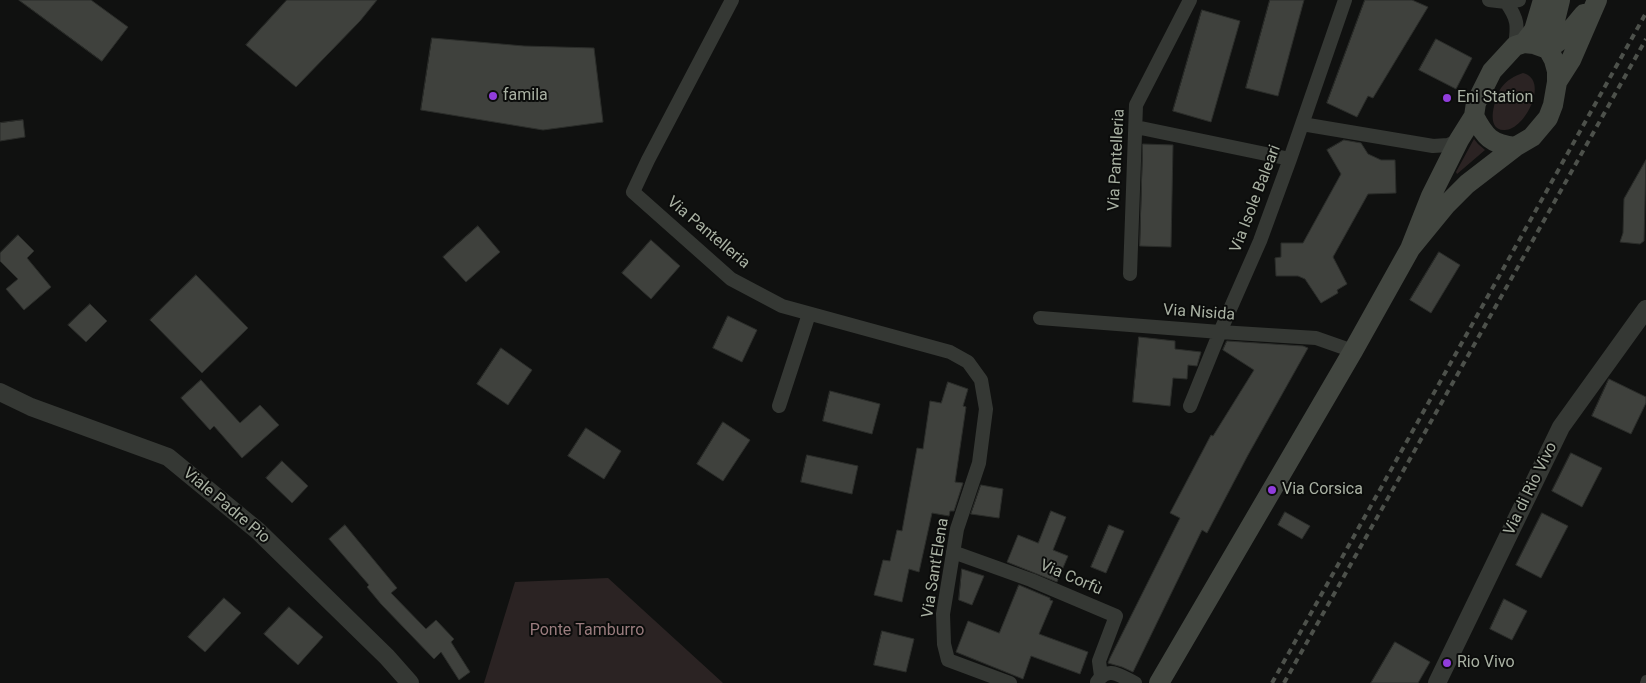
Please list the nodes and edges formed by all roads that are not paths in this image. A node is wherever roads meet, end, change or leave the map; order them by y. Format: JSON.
{"nodes":[{"id":1,"x":732,"y":0,"type":"edge"},
{"id":2,"x":1190,"y":0,"type":"edge"},
{"id":3,"x":1345,"y":0,"type":"edge"},
{"id":4,"x":1489,"y":0,"type":"edge"},
{"id":5,"x":1596,"y":0,"type":"edge"},
{"id":6,"x":1512,"y":1,"type":"edge"},
{"id":7,"x":1553,"y":3,"type":"edge"},
{"id":8,"x":1580,"y":19,"type":"junction"},
{"id":9,"x":1519,"y":44,"type":"junction"},
{"id":10,"x":1548,"y":49,"type":"junction"},
{"id":11,"x":1557,"y":82,"type":"junction"},
{"id":12,"x":1474,"y":116,"type":"junction"},
{"id":13,"x":1302,"y":124,"type":"junction"},
{"id":14,"x":1136,"y":127,"type":"junction"},
{"id":15,"x":1459,"y":140,"type":"junction"},
{"id":16,"x":1514,"y":146,"type":"junction"},
{"id":17,"x":1290,"y":159,"type":"junction"},
{"id":18,"x":1410,"y":250,"type":"junction"},
{"id":19,"x":1130,"y":274,"type":"dead end"},
{"id":20,"x":1646,"y":309,"type":"edge"},
{"id":21,"x":809,"y":314,"type":"junction"},
{"id":22,"x":1040,"y":318,"type":"dead end"},
{"id":23,"x":1220,"y":332,"type":"junction"},
{"id":24,"x":1353,"y":351,"type":"junction"},
{"id":25,"x":968,"y":362,"type":"joint"},
{"id":26,"x":0,"y":392,"type":"edge"},
{"id":27,"x":779,"y":406,"type":"dead end"},
{"id":28,"x":1190,"y":406,"type":"dead end"},
{"id":29,"x":954,"y":552,"type":"junction"},
{"id":30,"x":1099,"y":679,"type":"edge"},
{"id":31,"x":410,"y":683,"type":"edge"},
{"id":32,"x":1010,"y":683,"type":"edge"},
{"id":33,"x":1135,"y":683,"type":"edge"},
{"id":34,"x":1159,"y":683,"type":"edge"},
{"id":35,"x":1437,"y":683,"type":"edge"}],
"edges":[{"from":1,"to":21,"type":"street","name":"Via Pantelleria"},
{"from":2,"to":14,"type":"street","name":"Via Pantelleria"},
{"from":3,"to":13,"type":"street","name":"Via Isole Baleari"},
{"from":4,"to":6,"type":"street"},
{"from":5,"to":8,"type":"main road"},
{"from":5,"to":11,"type":"main road"},
{"from":6,"to":9,"type":"street"},
{"from":7,"to":8,"type":"main road"},
{"from":7,"to":9,"type":"main road"},
{"from":7,"to":10,"type":"main road"},
{"from":8,"to":10,"type":"main road"},
{"from":9,"to":10,"type":"main road"},
{"from":9,"to":12,"type":"main road"},
{"from":10,"to":11,"type":"main road"},
{"from":11,"to":16,"type":"main road"},
{"from":12,"to":15,"type":"main road"},
{"from":12,"to":16,"type":"main road"},
{"from":13,"to":15,"type":"street"},
{"from":13,"to":17,"type":"street","name":"Via Isole Baleari"},
{"from":14,"to":17,"type":"street"},
{"from":14,"to":19,"type":"street","name":"Via Pantelleria"},
{"from":15,"to":18,"type":"main road"},
{"from":16,"to":18,"type":"main road"},
{"from":17,"to":23,"type":"street","name":"Via Isole Baleari"},
{"from":18,"to":24,"type":"main road"},
{"from":20,"to":35,"type":"street","name":"Via di Rio Vivo"},
{"from":21,"to":25,"type":"street","name":"Via Pantelleria"},
{"from":21,"to":27,"type":"street"},
{"from":22,"to":23,"type":"street","name":"Via Nisida"},
{"from":23,"to":24,"type":"street","name":"Via Nisida"},
{"from":23,"to":28,"type":"street","name":"Via Isole Baleari"},
{"from":24,"to":34,"type":"main road"},
{"from":25,"to":29,"type":"street","name":"Via Sant'Elena"},
{"from":26,"to":31,"type":"street","name":"Viale Padre Pio"},
{"from":29,"to":30,"type":"street","name":"Via Corfù"},
{"from":29,"to":32,"type":"street","name":"Via Sant'Elena"},
{"from":30,"to":33,"type":"street"}]}
